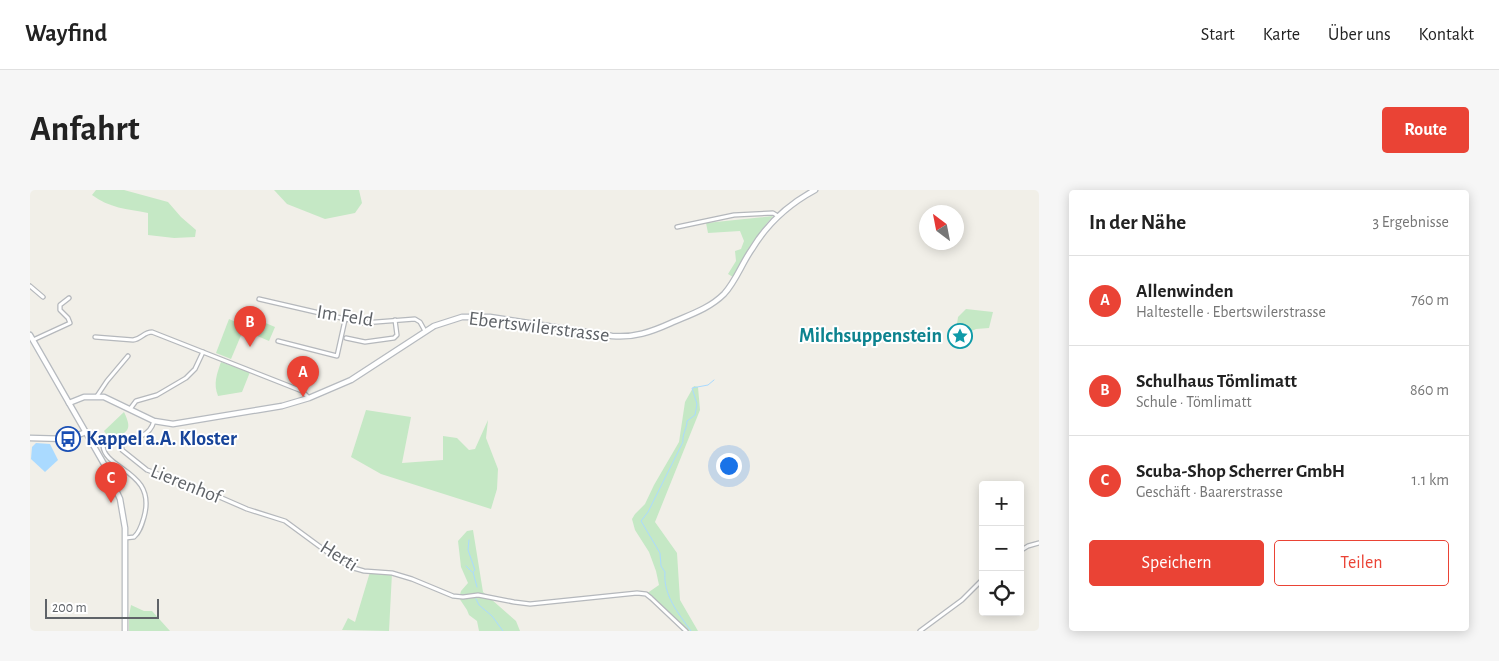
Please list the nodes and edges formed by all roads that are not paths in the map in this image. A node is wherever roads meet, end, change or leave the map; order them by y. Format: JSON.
{"nodes":[{"id":1,"x":815,"y":190,"type":"edge"},
{"id":2,"x":778,"y":216,"type":"junction"},
{"id":3,"x":677,"y":227,"type":"dead end"},
{"id":4,"x":30,"y":286,"type":"edge"},
{"id":5,"x":43,"y":297,"type":"dead end"},
{"id":6,"x":69,"y":298,"type":"dead end"},
{"id":7,"x":259,"y":299,"type":"dead end"},
{"id":8,"x":345,"y":320,"type":"junction"},
{"id":9,"x":395,"y":320,"type":"junction"},
{"id":10,"x":425,"y":331,"type":"junction"},
{"id":11,"x":96,"y":337,"type":"dead end"},
{"id":12,"x":31,"y":338,"type":"edge"},
{"id":13,"x":346,"y":338,"type":"dead end"},
{"id":14,"x":278,"y":341,"type":"dead end"},
{"id":15,"x":203,"y":352,"type":"junction"},
{"id":16,"x":128,"y":356,"type":"dead end"},
{"id":17,"x":97,"y":396,"type":"junction"},
{"id":18,"x":309,"y":398,"type":"junction"},
{"id":19,"x":69,"y":403,"type":"junction"},
{"id":20,"x":130,"y":409,"type":"junction"},
{"id":21,"x":154,"y":421,"type":"junction"},
{"id":22,"x":86,"y":432,"type":"junction"},
{"id":23,"x":30,"y":438,"type":"edge"},
{"id":24,"x":121,"y":441,"type":"junction"},
{"id":25,"x":234,"y":504,"type":"joint"},
{"id":26,"x":125,"y":538,"type":"junction"},
{"id":27,"x":1039,"y":543,"type":"edge"},
{"id":28,"x":1024,"y":548,"type":"edge"},
{"id":29,"x":979,"y":584,"type":"edge"},
{"id":30,"x":126,"y":631,"type":"edge"},
{"id":31,"x":686,"y":631,"type":"edge"},
{"id":32,"x":920,"y":631,"type":"edge"}],
"edges":[{"from":1,"to":2,"type":"street","name":"Ebertswilerstrasse"},
{"from":2,"to":3,"type":"street"},
{"from":2,"to":10,"type":"street","name":"Ebertswilerstrasse"},
{"from":4,"to":5,"type":"street"},
{"from":6,"to":12,"type":"street"},
{"from":7,"to":8,"type":"street","name":"Im Feld"},
{"from":8,"to":9,"type":"street","name":"Im Feld"},
{"from":8,"to":14,"type":"street"},
{"from":9,"to":10,"type":"street","name":"Im Feld"},
{"from":9,"to":13,"type":"street"},
{"from":10,"to":18,"type":"street","name":"Ebertswilerstrasse"},
{"from":11,"to":15,"type":"street"},
{"from":12,"to":19,"type":"street"},
{"from":15,"to":18,"type":"street"},
{"from":15,"to":20,"type":"street"},
{"from":16,"to":17,"type":"street"},
{"from":17,"to":19,"type":"street"},
{"from":17,"to":20,"type":"street","name":"Ebertswilerstrasse"},
{"from":18,"to":21,"type":"street","name":"Ebertswilerstrasse"},
{"from":19,"to":22,"type":"street"},
{"from":20,"to":21,"type":"street","name":"Ebertswilerstrasse"},
{"from":21,"to":24,"type":"street","name":"Lierenhof"},
{"from":22,"to":23,"type":"street"},
{"from":22,"to":26,"type":"street"},
{"from":24,"to":25,"type":"street","name":"Lierenhof"},
{"from":24,"to":26,"type":"street","name":"Lierenhof"},
{"from":25,"to":31,"type":"street","name":"Herti"},
{"from":26,"to":30,"type":"street"},
{"from":27,"to":28,"type":"street"},
{"from":29,"to":32,"type":"street"}]}
